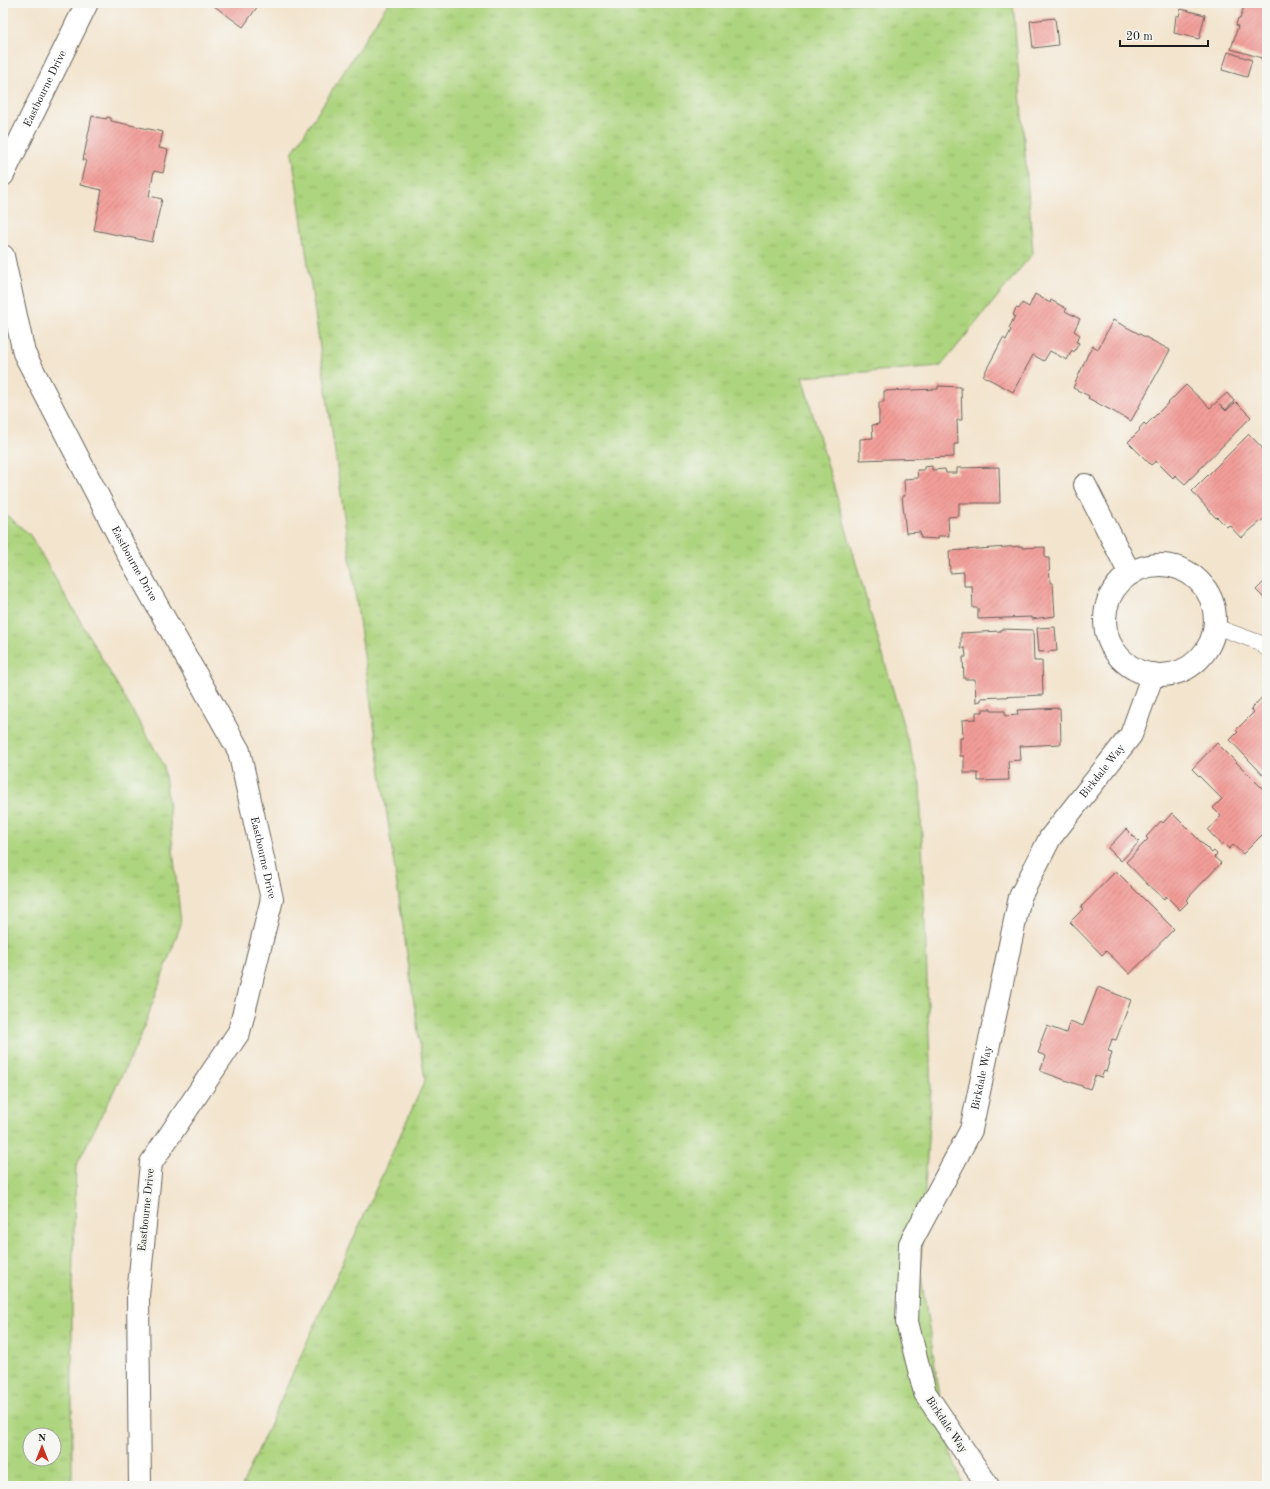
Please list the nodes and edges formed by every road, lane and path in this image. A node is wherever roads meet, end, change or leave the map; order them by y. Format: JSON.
{"nodes":[{"id":1,"x":87,"y":3,"type":"edge"},
{"id":2,"x":3,"y":174,"type":"edge"},
{"id":3,"x":3,"y":256,"type":"edge"},
{"id":4,"x":1085,"y":485,"type":"dead end"},
{"id":5,"x":1130,"y":574,"type":"junction"},
{"id":6,"x":1214,"y":626,"type":"junction"},
{"id":7,"x":1267,"y":649,"type":"edge"},
{"id":8,"x":1153,"y":674,"type":"junction"},
{"id":9,"x":140,"y":1486,"type":"edge"},
{"id":10,"x":988,"y":1486,"type":"edge"}],
"edges":[{"from":1,"to":2,"type":"street","name":"Eastbourne Drive"},
{"from":3,"to":9,"type":"street","name":"Eastbourne Drive"},
{"from":4,"to":5,"type":"street"},
{"from":5,"to":6,"type":"street"},
{"from":5,"to":8,"type":"street"},
{"from":6,"to":7,"type":"lane"},
{"from":6,"to":8,"type":"street"},
{"from":8,"to":10,"type":"street","name":"Birkdale Way"}]}
